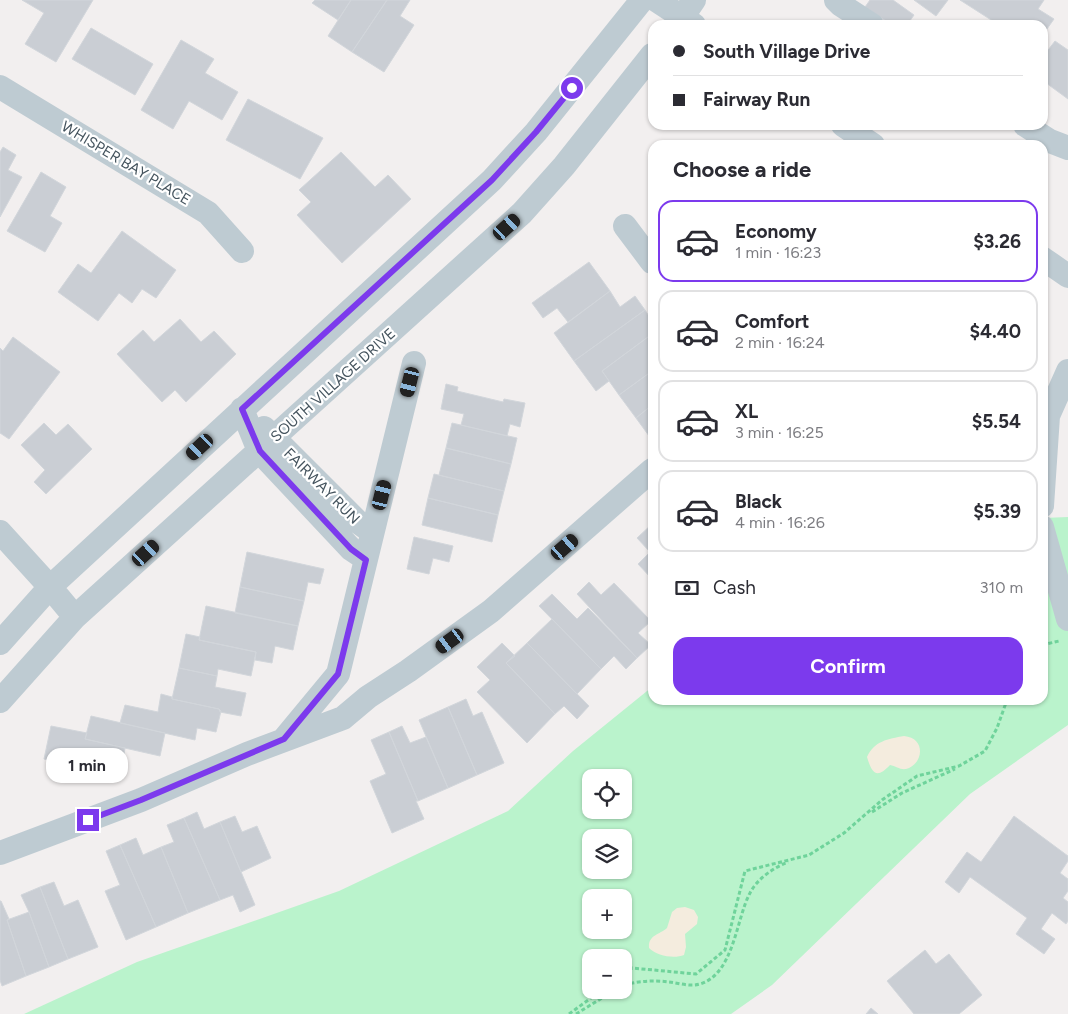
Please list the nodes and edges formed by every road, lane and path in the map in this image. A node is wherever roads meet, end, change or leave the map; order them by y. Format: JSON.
{"nodes":[{"id":1,"x":642,"y":0,"type":"edge"},
{"id":2,"x":656,"y":0,"type":"edge"},
{"id":3,"x":836,"y":0,"type":"edge"},
{"id":4,"x":687,"y":17,"type":"edge"},
{"id":5,"x":864,"y":20,"type":"edge"},
{"id":6,"x":648,"y":60,"type":"edge"},
{"id":7,"x":0,"y":87,"type":"edge"},
{"id":8,"x":850,"y":130,"type":"edge"},
{"id":9,"x":1033,"y":130,"type":"edge"},
{"id":10,"x":866,"y":140,"type":"edge"},
{"id":11,"x":1068,"y":148,"type":"edge"},
{"id":12,"x":648,"y":242,"type":"edge"},
{"id":13,"x":242,"y":251,"type":"dead end"},
{"id":14,"x":648,"y":257,"type":"edge"},
{"id":15,"x":1048,"y":262,"type":"edge"},
{"id":16,"x":1068,"y":276,"type":"edge"},
{"id":17,"x":414,"y":363,"type":"dead end"},
{"id":18,"x":1068,"y":371,"type":"edge"},
{"id":19,"x":242,"y":409,"type":"junction"},
{"id":20,"x":1048,"y":416,"type":"edge"},
{"id":21,"x":267,"y":444,"type":"junction"},
{"id":22,"x":648,"y":474,"type":"edge"},
{"id":23,"x":0,"y":532,"type":"edge"},
{"id":24,"x":372,"y":532,"type":"junction"},
{"id":25,"x":1048,"y":555,"type":"edge"},
{"id":26,"x":366,"y":560,"type":"junction"},
{"id":27,"x":50,"y":586,"type":"junction"},
{"id":28,"x":75,"y":617,"type":"junction"},
{"id":29,"x":1064,"y":630,"type":"edge"},
{"id":30,"x":1048,"y":641,"type":"edge"},
{"id":31,"x":0,"y":643,"type":"edge"},
{"id":32,"x":338,"y":674,"type":"junction"},
{"id":33,"x":368,"y":697,"type":"junction"},
{"id":34,"x":0,"y":701,"type":"edge"},
{"id":35,"x":1006,"y":705,"type":"edge"},
{"id":36,"x":1006,"y":705,"type":"edge"},
{"id":37,"x":284,"y":739,"type":"junction"},
{"id":38,"x":0,"y":853,"type":"edge"},
{"id":39,"x":632,"y":968,"type":"edge"},
{"id":40,"x":632,"y":984,"type":"edge"},
{"id":41,"x":590,"y":999,"type":"edge"},
{"id":42,"x":600,"y":999,"type":"edge"},
{"id":43,"x":569,"y":1014,"type":"edge"},
{"id":44,"x":576,"y":1014,"type":"edge"}],
"edges":[{"from":1,"to":19,"type":"street"},
{"from":2,"to":4,"type":"street"},
{"from":3,"to":5,"type":"street"},
{"from":6,"to":21,"type":"street","name":"SOUTH VILLAGE DRIVE"},
{"from":7,"to":13,"type":"street","name":"WHISPER BAY PLACE"},
{"from":8,"to":10,"type":"street"},
{"from":9,"to":11,"type":"street"},
{"from":12,"to":14,"type":"street"},
{"from":15,"to":16,"type":"street"},
{"from":17,"to":24,"type":"street","name":"FAIRWAY RUN"},
{"from":18,"to":20,"type":"street"},
{"from":19,"to":21,"type":"street","name":"FAIRWAY RUN"},
{"from":19,"to":27,"type":"street"},
{"from":21,"to":24,"type":"street","name":"FAIRWAY RUN"},
{"from":21,"to":26,"type":"street","name":"FAIRWAY RUN"},
{"from":21,"to":28,"type":"street","name":"SOUTH VILLAGE DRIVE"},
{"from":22,"to":33,"type":"street","name":"FAIRWAY RUN"},
{"from":23,"to":27,"type":"street"},
{"from":24,"to":26,"type":"street","name":"FAIRWAY RUN"},
{"from":25,"to":29,"type":"street"},
{"from":26,"to":32,"type":"street","name":"FAIRWAY RUN"},
{"from":27,"to":28,"type":"street"},
{"from":27,"to":31,"type":"street"},
{"from":28,"to":34,"type":"street","name":"SOUTH VILLAGE DRIVE"},
{"from":29,"to":30,"type":"path"},
{"from":32,"to":33,"type":"street"},
{"from":32,"to":37,"type":"street","name":"FAIRWAY RUN"},
{"from":33,"to":37,"type":"street","name":"FAIRWAY RUN"},
{"from":35,"to":39,"type":"path"},
{"from":36,"to":40,"type":"path"},
{"from":37,"to":38,"type":"street","name":"FAIRWAY RUN"},
{"from":41,"to":43,"type":"path"},
{"from":42,"to":44,"type":"path"}]}
